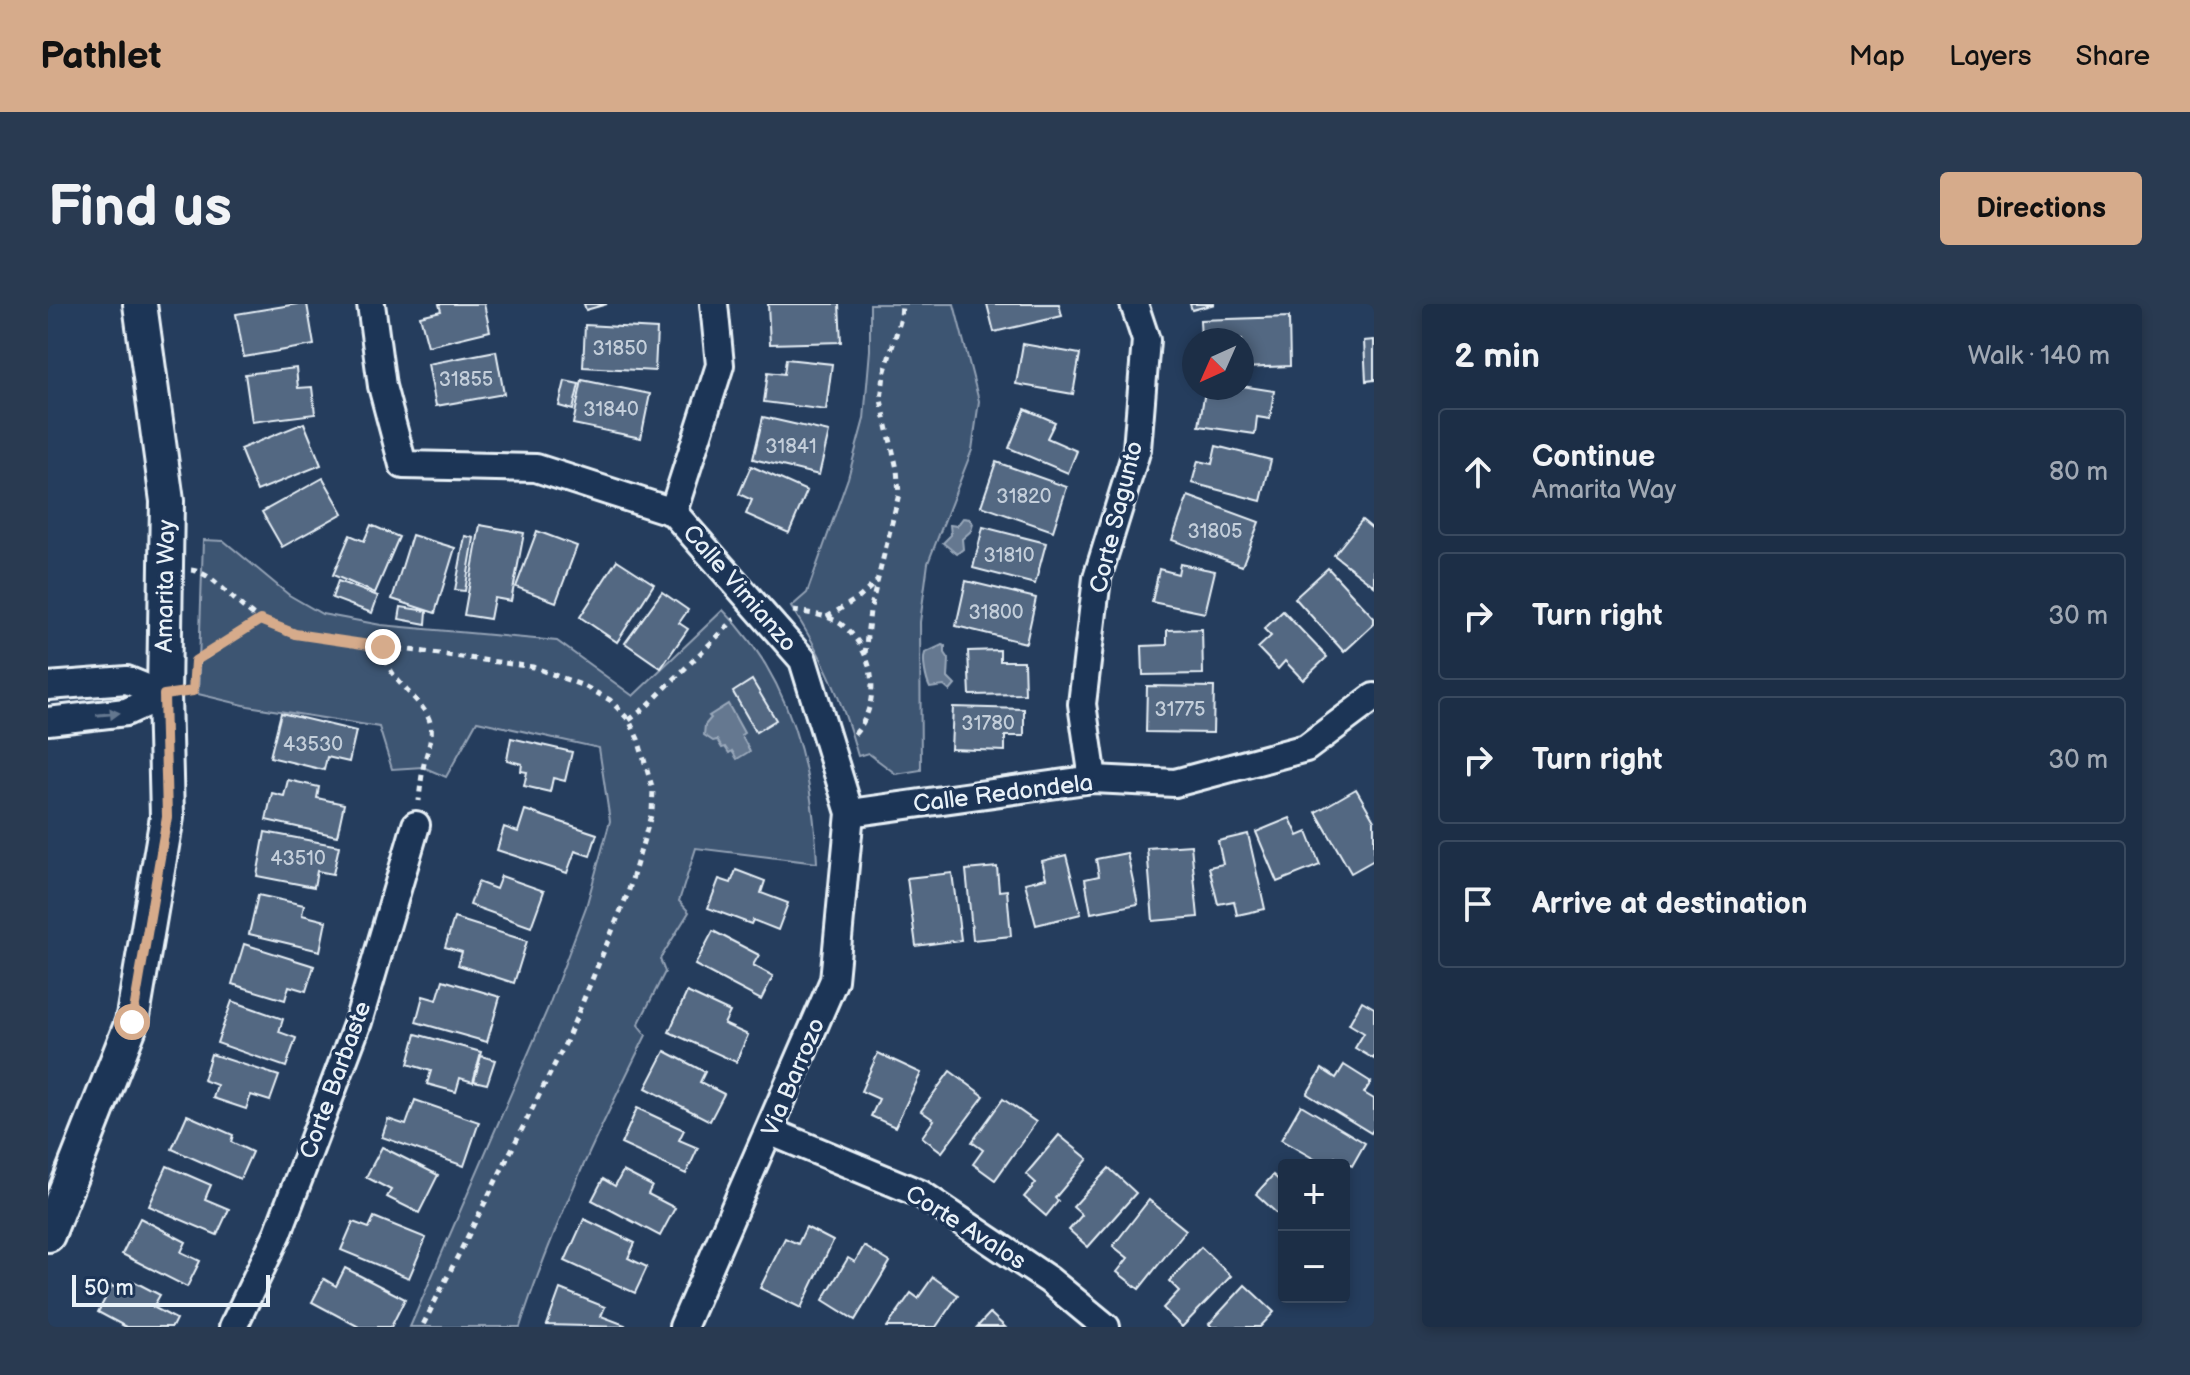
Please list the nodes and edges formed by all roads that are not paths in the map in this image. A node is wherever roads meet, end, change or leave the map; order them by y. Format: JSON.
{"nodes":[{"id":1,"x":140,"y":304,"type":"edge"},
{"id":2,"x":371,"y":304,"type":"edge"},
{"id":3,"x":714,"y":304,"type":"edge"},
{"id":4,"x":1134,"y":304,"type":"edge"},
{"id":5,"x":673,"y":512,"type":"junction"},
{"id":6,"x":48,"y":686,"type":"edge"},
{"id":7,"x":164,"y":695,"type":"junction"},
{"id":8,"x":1374,"y":697,"type":"edge"},
{"id":9,"x":48,"y":721,"type":"edge"},
{"id":10,"x":1093,"y":779,"type":"junction"},
{"id":11,"x":850,"y":813,"type":"junction"},
{"id":12,"x":416,"y":825,"type":"road end"},
{"id":13,"x":769,"y":1131,"type":"junction"},
{"id":14,"x":48,"y":1235,"type":"edge"},
{"id":15,"x":233,"y":1327,"type":"edge"},
{"id":16,"x":683,"y":1327,"type":"edge"},
{"id":17,"x":1106,"y":1327,"type":"edge"}],
"edges":[{"from":1,"to":7,"type":"street","name":"Amarita Way"},
{"from":2,"to":5,"type":"street","name":"Calle Vimianzo"},
{"from":3,"to":5,"type":"street"},
{"from":4,"to":10,"type":"street","name":"Corte Sagunto"},
{"from":5,"to":11,"type":"street","name":"Calle Vimianzo"},
{"from":6,"to":7,"type":"street"},
{"from":9,"to":7,"type":"street","one_way":true},
{"from":7,"to":14,"type":"street","name":"Amarita Way"},
{"from":8,"to":10,"type":"street","name":"Calle Redondela"},
{"from":10,"to":11,"type":"street","name":"Calle Redondela"},
{"from":11,"to":13,"type":"street","name":"Via Barrozo"},
{"from":12,"to":15,"type":"street","name":"Corte Barbaste"},
{"from":13,"to":16,"type":"street","name":"Via Barrozo"},
{"from":13,"to":17,"type":"street","name":"Corte Avalos"}]}
